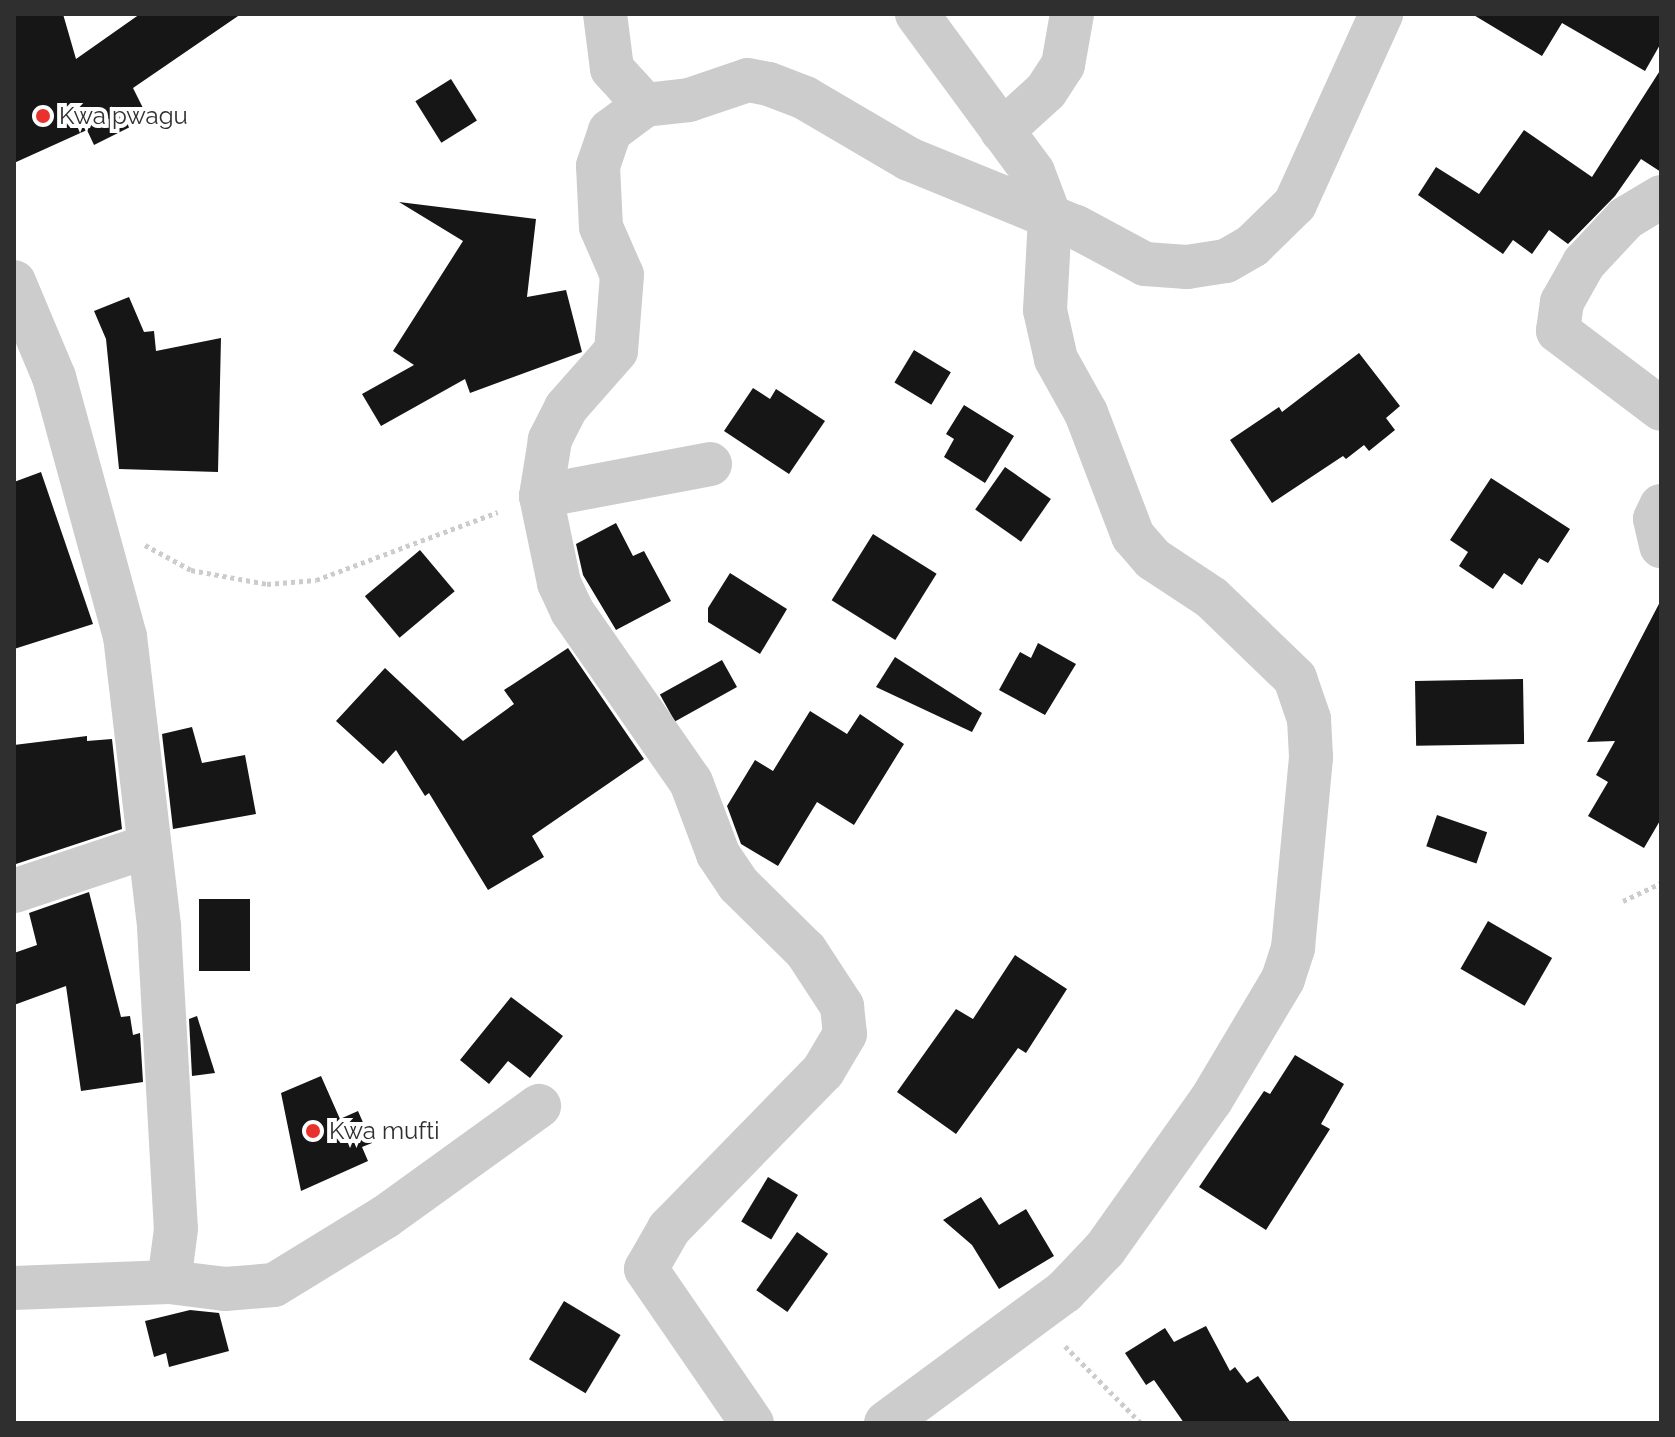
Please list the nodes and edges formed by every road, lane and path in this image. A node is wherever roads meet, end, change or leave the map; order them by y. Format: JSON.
{"nodes":[{"id":1,"x":605,"y":14,"type":"edge"},
{"id":2,"x":917,"y":14,"type":"edge"},
{"id":3,"x":1072,"y":14,"type":"edge"},
{"id":4,"x":1381,"y":14,"type":"edge"},
{"id":5,"x":645,"y":105,"type":"junction"},
{"id":6,"x":1002,"y":131,"type":"junction"},
{"id":7,"x":1661,"y":197,"type":"edge"},
{"id":8,"x":1050,"y":217,"type":"junction"},
{"id":9,"x":14,"y":282,"type":"edge"},
{"id":10,"x":1661,"y":409,"type":"edge"},
{"id":11,"x":710,"y":464,"type":"dead end"},
{"id":12,"x":541,"y":496,"type":"junction"},
{"id":13,"x":89,"y":498,"type":"junction"},
{"id":14,"x":1661,"y":506,"type":"edge"},
{"id":15,"x":1661,"y":546,"type":"edge"},
{"id":16,"x":149,"y":846,"type":"junction"},
{"id":17,"x":1661,"y":883,"type":"edge"},
{"id":18,"x":14,"y":891,"type":"edge"},
{"id":19,"x":1623,"y":901,"type":"dead end"},
{"id":20,"x":539,"y":1106,"type":"dead end"},
{"id":21,"x":169,"y":1282,"type":"junction"},
{"id":22,"x":14,"y":1288,"type":"edge"},
{"id":23,"x":1036,"y":1317,"type":"junction"},
{"id":24,"x":752,"y":1423,"type":"edge"},
{"id":25,"x":886,"y":1423,"type":"edge"},
{"id":26,"x":1141,"y":1423,"type":"edge"}],
"edges":[{"from":1,"to":5,"type":"street"},
{"from":2,"to":6,"type":"street"},
{"from":3,"to":6,"type":"street"},
{"from":4,"to":8,"type":"street"},
{"from":5,"to":8,"type":"street"},
{"from":5,"to":12,"type":"street"},
{"from":6,"to":8,"type":"street"},
{"from":7,"to":10,"type":"street"},
{"from":8,"to":23,"type":"street"},
{"from":9,"to":13,"type":"street"},
{"from":11,"to":12,"type":"street"},
{"from":12,"to":13,"type":"path"},
{"from":12,"to":24,"type":"street"},
{"from":13,"to":16,"type":"street"},
{"from":14,"to":15,"type":"street"},
{"from":16,"to":18,"type":"street"},
{"from":16,"to":21,"type":"street"},
{"from":17,"to":19,"type":"path"},
{"from":20,"to":21,"type":"street"},
{"from":21,"to":22,"type":"street"},
{"from":23,"to":25,"type":"street"},
{"from":23,"to":26,"type":"path"}]}
